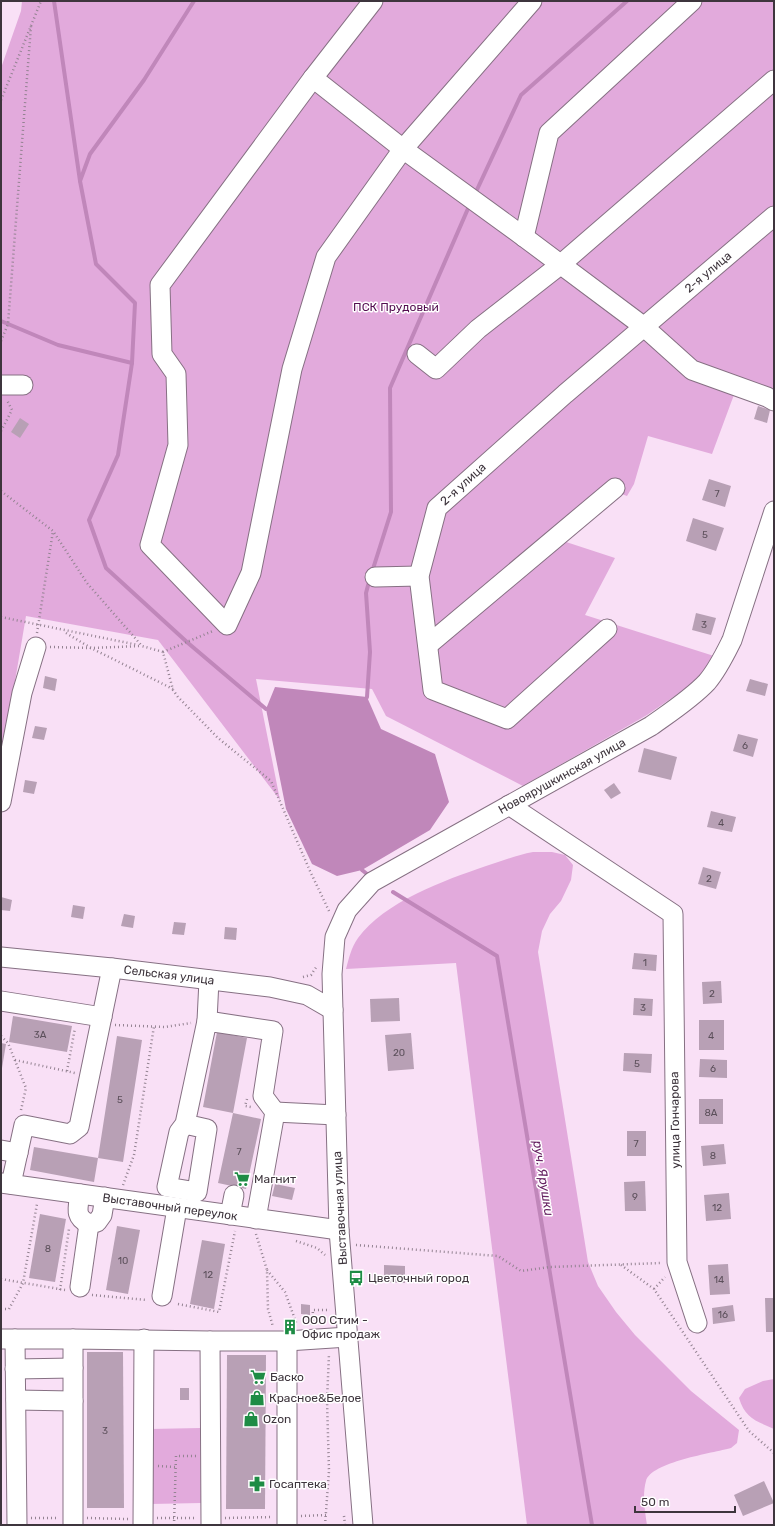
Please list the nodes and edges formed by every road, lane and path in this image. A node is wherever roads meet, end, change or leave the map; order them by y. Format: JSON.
{"nodes":[{"id":1,"x":41,"y":1,"type":"edge"},
{"id":2,"x":373,"y":1,"type":"edge"},
{"id":3,"x":532,"y":1,"type":"edge"},
{"id":4,"x":692,"y":1,"type":"edge"},
{"id":5,"x":31,"y":26,"type":"junction"},
{"id":6,"x":313,"y":78,"type":"junction"},
{"id":7,"x":774,"y":80,"type":"edge"},
{"id":8,"x":1,"y":100,"type":"edge"},
{"id":9,"x":402,"y":149,"type":"junction"},
{"id":10,"x":774,"y":216,"type":"edge"},
{"id":11,"x":524,"y":236,"type":"junction"},
{"id":12,"x":560,"y":265,"type":"junction"},
{"id":13,"x":644,"y":326,"type":"junction"},
{"id":14,"x":1,"y":341,"type":"edge"},
{"id":15,"x":417,"y":354,"type":"dead end"},
{"id":16,"x":23,"y":385,"type":"dead end"},
{"id":17,"x":4,"y":392,"type":"edge"},
{"id":18,"x":772,"y":395,"type":"edge"},
{"id":19,"x":1,"y":431,"type":"edge"},
{"id":20,"x":614,"y":488,"type":"dead end"},
{"id":21,"x":1,"y":491,"type":"edge"},
{"id":22,"x":774,"y":511,"type":"edge"},
{"id":23,"x":53,"y":531,"type":"junction"},
{"id":24,"x":419,"y":576,"type":"junction"},
{"id":25,"x":375,"y":577,"type":"dead end"},
{"id":26,"x":1,"y":618,"type":"edge"},
{"id":27,"x":227,"y":625,"type":"junction"},
{"id":28,"x":38,"y":626,"type":"junction"},
{"id":29,"x":607,"y":629,"type":"dead end"},
{"id":30,"x":63,"y":631,"type":"junction"},
{"id":31,"x":428,"y":645,"type":"junction"},
{"id":32,"x":142,"y":646,"type":"junction"},
{"id":33,"x":36,"y":647,"type":"junction"},
{"id":34,"x":91,"y":648,"type":"junction"},
{"id":35,"x":164,"y":652,"type":"junction"},
{"id":36,"x":173,"y":690,"type":"junction"},
{"id":37,"x":1,"y":802,"type":"edge"},
{"id":38,"x":509,"y":805,"type":"junction"},
{"id":39,"x":335,"y":937,"type":"junction"},
{"id":40,"x":1,"y":958,"type":"edge"},
{"id":41,"x":112,"y":968,"type":"junction"},
{"id":42,"x":209,"y":980,"type":"junction"},
{"id":43,"x":1,"y":1001,"type":"edge"},
{"id":44,"x":333,"y":1010,"type":"junction"},
{"id":45,"x":78,"y":1013,"type":"junction"},
{"id":46,"x":101,"y":1020,"type":"junction"},
{"id":47,"x":207,"y":1021,"type":"junction"},
{"id":48,"x":154,"y":1026,"type":"junction"},
{"id":49,"x":1,"y":1036,"type":"edge"},
{"id":50,"x":15,"y":1060,"type":"junction"},
{"id":51,"x":67,"y":1071,"type":"junction"},
{"id":52,"x":90,"y":1076,"type":"junction"},
{"id":53,"x":247,"y":1098,"type":"dead end"},
{"id":54,"x":253,"y":1108,"type":"dead end"},
{"id":55,"x":275,"y":1112,"type":"junction"},
{"id":56,"x":336,"y":1115,"type":"junction"},
{"id":57,"x":185,"y":1124,"type":"junction"},
{"id":58,"x":24,"y":1125,"type":"junction"},
{"id":59,"x":10,"y":1151,"type":"edge"},
{"id":60,"x":6,"y":1184,"type":"edge"},
{"id":61,"x":39,"y":1188,"type":"junction"},
{"id":62,"x":80,"y":1194,"type":"junction"},
{"id":63,"x":234,"y":1195,"type":"dead end"},
{"id":64,"x":109,"y":1198,"type":"junction"},
{"id":65,"x":190,"y":1203,"type":"junction"},
{"id":66,"x":89,"y":1224,"type":"junction"},
{"id":67,"x":231,"y":1225,"type":"junction"},
{"id":68,"x":70,"y":1226,"type":"dead end"},
{"id":69,"x":253,"y":1230,"type":"junction"},
{"id":70,"x":340,"y":1230,"type":"junction"},
{"id":71,"x":295,"y":1241,"type":"dead end"},
{"id":72,"x":356,"y":1245,"type":"dead end"},
{"id":73,"x":326,"y":1256,"type":"dead end"},
{"id":74,"x":677,"y":1262,"type":"junction"},
{"id":75,"x":620,"y":1264,"type":"junction"},
{"id":76,"x":267,"y":1270,"type":"junction"},
{"id":77,"x":80,"y":1287,"type":"dead end"},
{"id":78,"x":60,"y":1290,"type":"dead end"},
{"id":79,"x":170,"y":1300,"type":"joint"},
{"id":80,"x":329,"y":1303,"type":"dead end"},
{"id":81,"x":1,"y":1309,"type":"edge"},
{"id":82,"x":330,"y":1310,"type":"junction"},
{"id":83,"x":297,"y":1322,"type":"dead end"},
{"id":84,"x":697,"y":1323,"type":"dead end"},
{"id":85,"x":312,"y":1328,"type":"dead end"},
{"id":86,"x":339,"y":1338,"type":"junction"},
{"id":87,"x":8,"y":1339,"type":"edge"},
{"id":88,"x":73,"y":1339,"type":"junction"},
{"id":89,"x":144,"y":1339,"type":"junction"},
{"id":90,"x":210,"y":1341,"type":"junction"},
{"id":91,"x":282,"y":1341,"type":"junction"},
{"id":92,"x":73,"y":1368,"type":"junction"},
{"id":93,"x":15,"y":1369,"type":"junction"},
{"id":94,"x":16,"y":1400,"type":"junction"},
{"id":95,"x":73,"y":1401,"type":"junction"},
{"id":96,"x":774,"y":1453,"type":"edge"},
{"id":97,"x":211,"y":1456,"type":"junction"},
{"id":98,"x":344,"y":1516,"type":"dead end"},
{"id":99,"x":17,"y":1522,"type":"edge"},
{"id":100,"x":73,"y":1522,"type":"edge"},
{"id":101,"x":143,"y":1525,"type":"edge"},
{"id":102,"x":174,"y":1525,"type":"edge"},
{"id":103,"x":211,"y":1525,"type":"edge"},
{"id":104,"x":287,"y":1525,"type":"edge"},
{"id":105,"x":325,"y":1525,"type":"edge"},
{"id":106,"x":345,"y":1525,"type":"edge"},
{"id":107,"x":363,"y":1525,"type":"edge"}],
"edges":[{"from":1,"to":5,"type":"path"},
{"from":2,"to":6,"type":"street"},
{"from":3,"to":9,"type":"street"},
{"from":4,"to":11,"type":"street"},
{"from":5,"to":8,"type":"path"},
{"from":5,"to":14,"type":"path"},
{"from":6,"to":9,"type":"street"},
{"from":6,"to":27,"type":"street"},
{"from":7,"to":12,"type":"street"},
{"from":9,"to":11,"type":"street"},
{"from":9,"to":27,"type":"street"},
{"from":10,"to":13,"type":"street","name":"2-я улица"},
{"from":11,"to":12,"type":"street"},
{"from":12,"to":13,"type":"street"},
{"from":12,"to":15,"type":"street"},
{"from":13,"to":18,"type":"street"},
{"from":13,"to":24,"type":"street","name":"2-я улица"},
{"from":16,"to":17,"type":"street"},
{"from":17,"to":19,"type":"path"},
{"from":20,"to":31,"type":"street"},
{"from":21,"to":23,"type":"path"},
{"from":22,"to":38,"type":"street","name":"Новоярушкинская улица"},
{"from":23,"to":28,"type":"path"},
{"from":23,"to":32,"type":"path"},
{"from":24,"to":25,"type":"street"},
{"from":24,"to":31,"type":"street","name":"2-я улица"},
{"from":26,"to":28,"type":"path"},
{"from":27,"to":35,"type":"path"},
{"from":28,"to":30,"type":"path"},
{"from":28,"to":33,"type":"path"},
{"from":29,"to":31,"type":"street","name":"2-я улица"},
{"from":30,"to":32,"type":"path"},
{"from":30,"to":34,"type":"path"},
{"from":32,"to":34,"type":"path"},
{"from":32,"to":35,"type":"path"},
{"from":33,"to":34,"type":"path"},
{"from":33,"to":37,"type":"street"},
{"from":34,"to":36,"type":"path"},
{"from":35,"to":36,"type":"path"},
{"from":36,"to":39,"type":"path"},
{"from":38,"to":39,"type":"street","name":"Новоярушкинская улица"},
{"from":38,"to":74,"type":"street","name":"улица Гончарова"},
{"from":39,"to":44,"type":"street","name":"Новоярушкинская улица"},
{"from":40,"to":41,"type":"street","name":"Сельская улица"},
{"from":41,"to":42,"type":"street","name":"Сельская улица"},
{"from":41,"to":46,"type":"street"},
{"from":42,"to":44,"type":"street","name":"Сельская улица"},
{"from":42,"to":47,"type":"street"},
{"from":43,"to":45,"type":"street"},
{"from":44,"to":56,"type":"street","name":"Выставочная улица"},
{"from":45,"to":46,"type":"street"},
{"from":45,"to":51,"type":"path"},
{"from":46,"to":48,"type":"path"},
{"from":46,"to":52,"type":"street"},
{"from":47,"to":48,"type":"path"},
{"from":47,"to":55,"type":"street"},
{"from":47,"to":57,"type":"street"},
{"from":48,"to":64,"type":"path"},
{"from":49,"to":50,"type":"path"},
{"from":50,"to":51,"type":"path"},
{"from":50,"to":58,"type":"path"},
{"from":51,"to":52,"type":"path"},
{"from":52,"to":58,"type":"street"},
{"from":53,"to":54,"type":"path"},
{"from":55,"to":56,"type":"street"},
{"from":55,"to":69,"type":"street"},
{"from":56,"to":70,"type":"street","name":"Выставочная улица"},
{"from":57,"to":65,"type":"street"},
{"from":57,"to":65,"type":"street"},
{"from":58,"to":59,"type":"street"},
{"from":59,"to":60,"type":"street"},
{"from":60,"to":61,"type":"street","name":"Выставочный переулок"},
{"from":61,"to":62,"type":"street","name":"Выставочный переулок"},
{"from":61,"to":81,"type":"path"},
{"from":62,"to":64,"type":"street","name":"Выставочный переулок"},
{"from":62,"to":66,"type":"street"},
{"from":63,"to":67,"type":"street"},
{"from":64,"to":65,"type":"street","name":"Выставочный переулок"},
{"from":64,"to":66,"type":"street"},
{"from":65,"to":67,"type":"street","name":"Выставочный переулок"},
{"from":65,"to":79,"type":"street"},
{"from":66,"to":77,"type":"street"},
{"from":67,"to":69,"type":"street","name":"Выставочный переулок"},
{"from":67,"to":69,"type":"path"},
{"from":67,"to":79,"type":"path"},
{"from":68,"to":78,"type":"path"},
{"from":69,"to":70,"type":"street","name":"Выставочный переулок"},
{"from":69,"to":76,"type":"path"},
{"from":70,"to":86,"type":"street","name":"Выставочная улица"},
{"from":71,"to":73,"type":"path"},
{"from":72,"to":75,"type":"path"},
{"from":74,"to":75,"type":"path"},
{"from":74,"to":84,"type":"street","name":"улица Гончарова"},
{"from":75,"to":96,"type":"path"},
{"from":76,"to":83,"type":"path"},
{"from":76,"to":91,"type":"path"},
{"from":80,"to":82,"type":"path"},
{"from":82,"to":85,"type":"path"},
{"from":82,"to":86,"type":"path"},
{"from":86,"to":91,"type":"street"},
{"from":86,"to":105,"type":"path"},
{"from":86,"to":107,"type":"street","name":"Выставочная улица"},
{"from":87,"to":88,"type":"street"},
{"from":87,"to":93,"type":"street"},
{"from":88,"to":89,"type":"street"},
{"from":88,"to":92,"type":"street"},
{"from":89,"to":90,"type":"street"},
{"from":89,"to":101,"type":"street"},
{"from":90,"to":91,"type":"street"},
{"from":90,"to":97,"type":"street"},
{"from":91,"to":104,"type":"street"},
{"from":92,"to":93,"type":"street"},
{"from":92,"to":95,"type":"street"},
{"from":93,"to":94,"type":"street"},
{"from":94,"to":95,"type":"street"},
{"from":94,"to":99,"type":"street"},
{"from":95,"to":100,"type":"street"},
{"from":97,"to":102,"type":"path"},
{"from":97,"to":103,"type":"street"},
{"from":98,"to":106,"type":"path"},
{"from":99,"to":100,"type":"path"}]}
